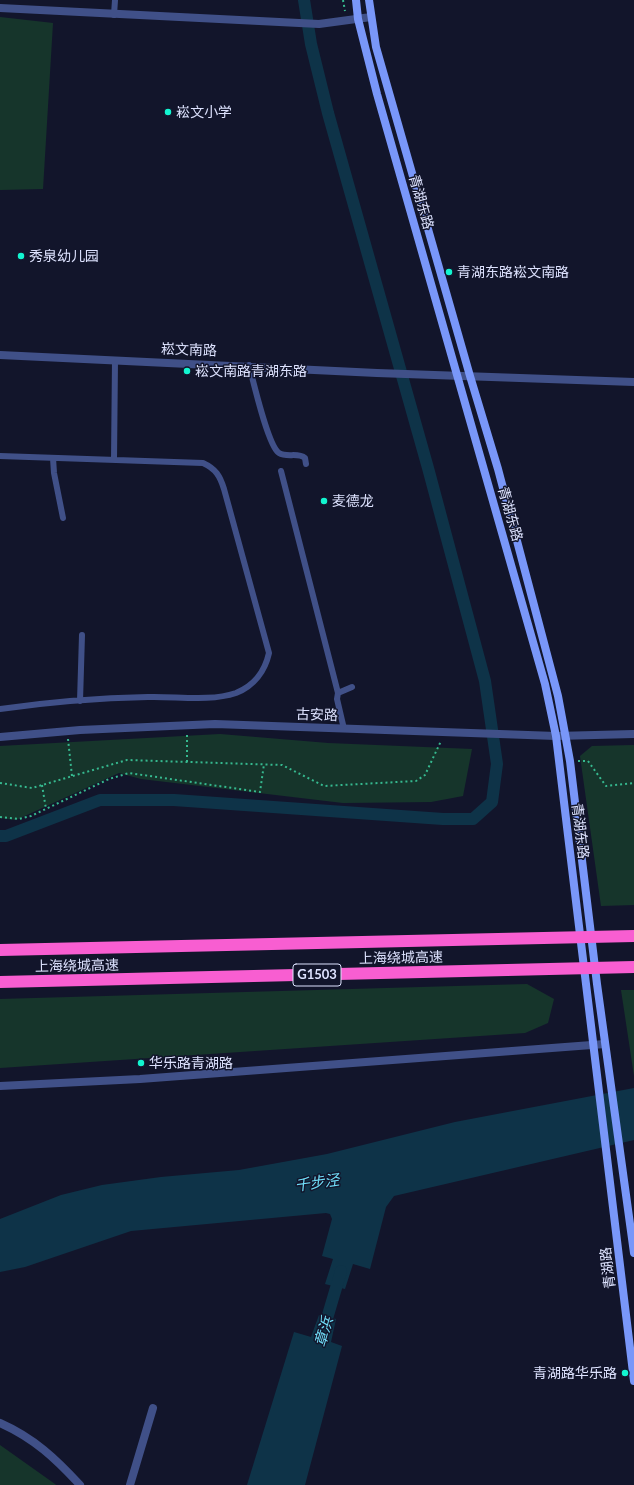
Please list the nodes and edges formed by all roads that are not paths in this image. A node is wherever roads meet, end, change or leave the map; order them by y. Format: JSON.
{"nodes":[{"id":1,"x":115,"y":0,"type":"edge"},
{"id":2,"x":356,"y":0,"type":"edge"},
{"id":3,"x":369,"y":0,"type":"edge"},
{"id":4,"x":0,"y":8,"type":"edge"},
{"id":5,"x":114,"y":15,"type":"junction"},
{"id":6,"x":371,"y":17,"type":"junction"},
{"id":7,"x":358,"y":18,"type":"junction"},
{"id":8,"x":0,"y":355,"type":"edge"},
{"id":9,"x":115,"y":360,"type":"junction"},
{"id":10,"x":249,"y":366,"type":"junction"},
{"id":11,"x":456,"y":375,"type":"junction"},
{"id":12,"x":470,"y":376,"type":"junction"},
{"id":13,"x":634,"y":382,"type":"edge"},
{"id":14,"x":0,"y":456,"type":"edge"},
{"id":15,"x":54,"y":458,"type":"junction"},
{"id":16,"x":114,"y":460,"type":"junction"},
{"id":17,"x":306,"y":464,"type":"dead end"},
{"id":18,"x":281,"y":471,"type":"dead end"},
{"id":19,"x":63,"y":518,"type":"dead end"},
{"id":20,"x":82,"y":635,"type":"dead end"},
{"id":21,"x":352,"y":687,"type":"dead end"},
{"id":22,"x":338,"y":692,"type":"junction"},
{"id":23,"x":80,"y":701,"type":"junction"},
{"id":24,"x":0,"y":709,"type":"edge"},
{"id":25,"x":344,"y":729,"type":"junction"},
{"id":26,"x":634,"y":734,"type":"edge"},
{"id":27,"x":556,"y":736,"type":"junction"},
{"id":28,"x":566,"y":736,"type":"junction"},
{"id":29,"x":0,"y":737,"type":"edge"},
{"id":30,"x":634,"y":936,"type":"edge"},
{"id":31,"x":0,"y":950,"type":"edge"},
{"id":32,"x":634,"y":968,"type":"edge"},
{"id":33,"x":0,"y":982,"type":"edge"},
{"id":34,"x":594,"y":1044,"type":"junction"},
{"id":35,"x":605,"y":1044,"type":"junction"},
{"id":36,"x":598,"y":1082,"type":"joint"},
{"id":37,"x":0,"y":1086,"type":"edge"},
{"id":38,"x":634,"y":1253,"type":"edge"},
{"id":39,"x":634,"y":1381,"type":"edge"},
{"id":40,"x":153,"y":1408,"type":"dead end"},
{"id":41,"x":0,"y":1423,"type":"edge"},
{"id":42,"x":80,"y":1485,"type":"edge"},
{"id":43,"x":130,"y":1485,"type":"edge"}],
"edges":[{"from":1,"to":5,"type":"lane"},
{"from":2,"to":7,"type":"main road","name":"青湖东路"},
{"from":3,"to":6,"type":"main road","name":"青湖东路"},
{"from":4,"to":5,"type":"street"},
{"from":5,"to":7,"type":"street"},
{"from":6,"to":7,"type":"street"},
{"from":6,"to":12,"type":"main road","name":"青湖东路"},
{"from":7,"to":11,"type":"main road","name":"青湖东路"},
{"from":8,"to":9,"type":"street","name":"崧文南路"},
{"from":9,"to":10,"type":"street","name":"崧文南路"},
{"from":9,"to":16,"type":"lane"},
{"from":10,"to":11,"type":"street","name":"崧文南路"},
{"from":10,"to":17,"type":"lane"},
{"from":11,"to":12,"type":"street","name":"崧文南路"},
{"from":11,"to":27,"type":"main road","name":"青湖东路"},
{"from":12,"to":13,"type":"street","name":"崧文南路"},
{"from":12,"to":28,"type":"main road","name":"青湖东路"},
{"from":14,"to":15,"type":"lane"},
{"from":15,"to":16,"type":"lane"},
{"from":15,"to":19,"type":"lane"},
{"from":16,"to":23,"type":"lane"},
{"from":18,"to":22,"type":"lane"},
{"from":20,"to":23,"type":"lane"},
{"from":21,"to":22,"type":"lane"},
{"from":22,"to":25,"type":"lane"},
{"from":23,"to":24,"type":"lane"},
{"from":25,"to":27,"type":"street","name":"古安路"},
{"from":25,"to":29,"type":"street","name":"古安路"},
{"from":26,"to":28,"type":"street","name":"古安路"},
{"from":27,"to":28,"type":"street","name":"古安路"},
{"from":27,"to":34,"type":"main road","name":"青湖东路"},
{"from":28,"to":35,"type":"main road","name":"青湖东路"},
{"from":30,"to":31,"type":"highway","name":"上海绕城高速","number":"G1503","bridge":true},
{"from":32,"to":33,"type":"highway","name":"上海绕城高速","number":"G1503","bridge":true},
{"from":34,"to":35,"type":"street"},
{"from":34,"to":36,"type":"main road","name":"青湖东路"},
{"from":34,"to":37,"type":"street"},
{"from":35,"to":38,"type":"main road","name":"青湖路"},
{"from":36,"to":39,"type":"main road","name":"青湖路"},
{"from":40,"to":43,"type":"street"},
{"from":41,"to":42,"type":"street"}]}
